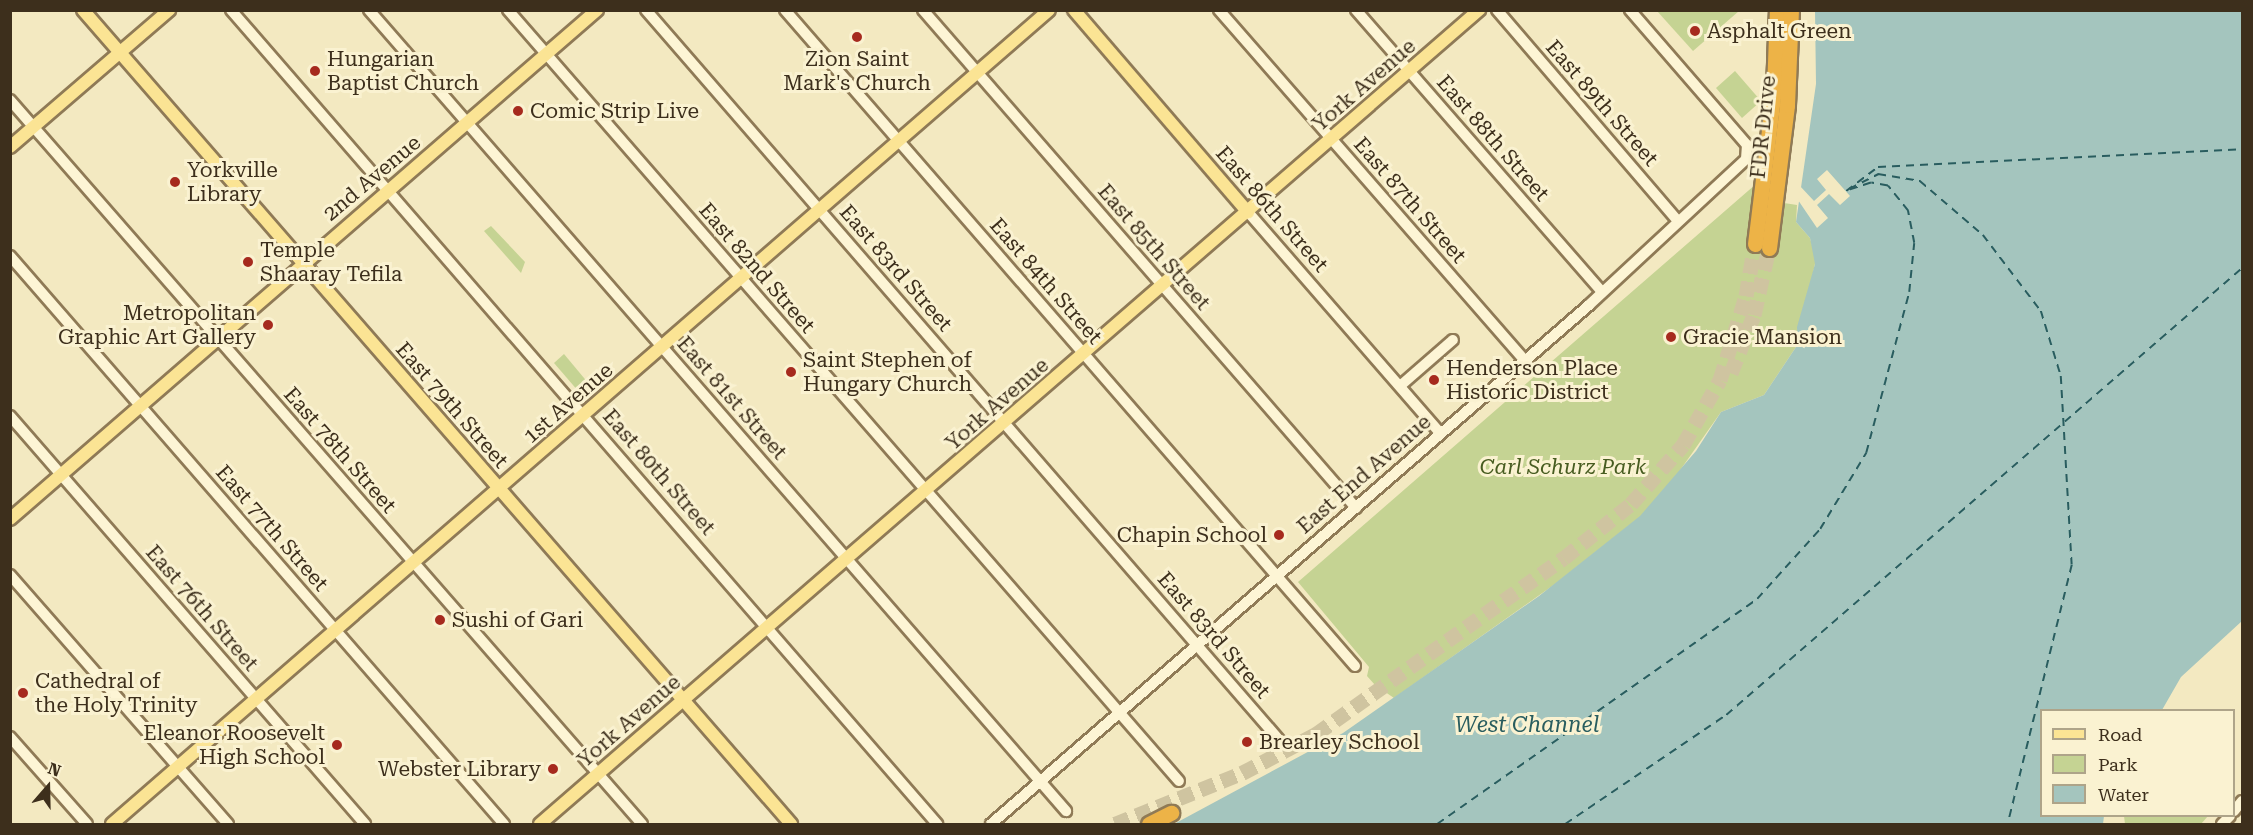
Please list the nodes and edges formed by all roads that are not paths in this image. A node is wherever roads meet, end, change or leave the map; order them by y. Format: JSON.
{"nodes":[{"id":1,"x":83,"y":10,"type":"edge"},
{"id":2,"x":170,"y":10,"type":"edge"},
{"id":3,"x":231,"y":10,"type":"edge"},
{"id":4,"x":369,"y":10,"type":"edge"},
{"id":5,"x":508,"y":10,"type":"edge"},
{"id":6,"x":597,"y":10,"type":"edge"},
{"id":7,"x":646,"y":10,"type":"edge"},
{"id":8,"x":785,"y":10,"type":"edge"},
{"id":9,"x":923,"y":10,"type":"edge"},
{"id":10,"x":1049,"y":10,"type":"edge"},
{"id":11,"x":1074,"y":10,"type":"edge"},
{"id":12,"x":1219,"y":10,"type":"edge"},
{"id":13,"x":1356,"y":10,"type":"edge"},
{"id":14,"x":1479,"y":10,"type":"edge"},
{"id":15,"x":1497,"y":10,"type":"edge"},
{"id":16,"x":1630,"y":10,"type":"edge"},
{"id":17,"x":1777,"y":10,"type":"edge"},
{"id":18,"x":1791,"y":10,"type":"edge"},
{"id":19,"x":120,"y":53,"type":"junction"},
{"id":20,"x":546,"y":54,"type":"junction"},
{"id":21,"x":1409,"y":72,"type":"junction"},
{"id":22,"x":977,"y":73,"type":"junction"},
{"id":23,"x":10,"y":100,"type":"edge"},
{"id":24,"x":467,"y":122,"type":"junction"},
{"id":25,"x":34,"y":127,"type":"junction"},
{"id":26,"x":1331,"y":139,"type":"junction"},
{"id":27,"x":899,"y":142,"type":"junction"},
{"id":28,"x":10,"y":147,"type":"edge"},
{"id":29,"x":387,"y":191,"type":"junction"},
{"id":30,"x":820,"y":210,"type":"junction"},
{"id":31,"x":1248,"y":212,"type":"junction"},
{"id":32,"x":1678,"y":220,"type":"junction"},
{"id":33,"x":10,"y":256,"type":"edge"},
{"id":34,"x":303,"y":263,"type":"junction"},
{"id":35,"x":741,"y":279,"type":"junction"},
{"id":36,"x":1162,"y":286,"type":"junction"},
{"id":37,"x":1602,"y":292,"type":"junction"},
{"id":38,"x":217,"y":337,"type":"junction"},
{"id":39,"x":1454,"y":340,"type":"dead end"},
{"id":40,"x":662,"y":347,"type":"junction"},
{"id":41,"x":1084,"y":354,"type":"junction"},
{"id":42,"x":1524,"y":360,"type":"junction"},
{"id":43,"x":1400,"y":386,"type":"junction"},
{"id":44,"x":140,"y":405,"type":"junction"},
{"id":45,"x":584,"y":415,"type":"junction"},
{"id":46,"x":10,"y":416,"type":"edge"},
{"id":47,"x":1004,"y":423,"type":"junction"},
{"id":48,"x":1440,"y":433,"type":"junction"},
{"id":49,"x":61,"y":473,"type":"junction"},
{"id":50,"x":499,"y":489,"type":"junction"},
{"id":51,"x":926,"y":491,"type":"junction"},
{"id":52,"x":1356,"y":508,"type":"junction"},
{"id":53,"x":10,"y":519,"type":"edge"},
{"id":54,"x":847,"y":560,"type":"junction"},
{"id":55,"x":414,"y":564,"type":"junction"},
{"id":56,"x":10,"y":575,"type":"edge"},
{"id":57,"x":1277,"y":576,"type":"junction"},
{"id":58,"x":768,"y":628,"type":"junction"},
{"id":59,"x":336,"y":631,"type":"junction"},
{"id":60,"x":1198,"y":645,"type":"junction"},
{"id":61,"x":1355,"y":666,"type":"dead end"},
{"id":62,"x":256,"y":700,"type":"junction"},
{"id":63,"x":683,"y":701,"type":"junction"},
{"id":64,"x":1119,"y":714,"type":"junction"},
{"id":65,"x":10,"y":737,"type":"edge"},
{"id":66,"x":1281,"y":742,"type":"dead end"},
{"id":67,"x":178,"y":767,"type":"junction"},
{"id":68,"x":598,"y":774,"type":"junction"},
{"id":69,"x":1179,"y":781,"type":"dead end"},
{"id":70,"x":1040,"y":782,"type":"junction"},
{"id":71,"x":1066,"y":811,"type":"dead end"},
{"id":72,"x":1171,"y":813,"type":"dead end"},
{"id":73,"x":87,"y":825,"type":"edge"},
{"id":74,"x":112,"y":825,"type":"edge"},
{"id":75,"x":228,"y":825,"type":"edge"},
{"id":76,"x":365,"y":825,"type":"edge"},
{"id":77,"x":504,"y":825,"type":"edge"},
{"id":78,"x":540,"y":825,"type":"edge"},
{"id":79,"x":642,"y":825,"type":"edge"},
{"id":80,"x":791,"y":825,"type":"edge"},
{"id":81,"x":936,"y":825,"type":"edge"},
{"id":82,"x":991,"y":825,"type":"edge"},
{"id":83,"x":1149,"y":825,"type":"edge"}],
"edges":[{"from":1,"to":19,"type":"main road","name":"East 79th Street"},
{"from":2,"to":19,"type":"main road"},
{"from":3,"to":29,"type":"street","name":"East 80th Street"},
{"from":4,"to":24,"type":"street","name":"East 81st Street"},
{"from":5,"to":20,"type":"street","name":"East 82nd Street"},
{"from":6,"to":20,"type":"main road","name":"2nd Avenue"},
{"from":7,"to":30,"type":"street","name":"East 83rd Street"},
{"from":8,"to":27,"type":"street","name":"East 84th Street"},
{"from":9,"to":22,"type":"street","name":"East 85th Street"},
{"from":10,"to":22,"type":"main road","name":"1st Avenue"},
{"from":11,"to":31,"type":"main road","name":"East 86th Street"},
{"from":12,"to":26,"type":"street","name":"East 87th Street"},
{"from":13,"to":21,"type":"street","name":"East 88th Street"},
{"from":14,"to":21,"type":"main road","name":"York Avenue"},
{"from":15,"to":32,"type":"street","name":"East 89th Street"},
{"from":16,"to":32,"type":"street","name":"East End Avenue"},
{"from":17,"to":18,"type":"highway","name":"FDR Drive"},
{"from":19,"to":25,"type":"main road"},
{"from":19,"to":34,"type":"main road","name":"East 79th Street"},
{"from":20,"to":24,"type":"main road","name":"2nd Avenue"},
{"from":20,"to":35,"type":"street","name":"East 82nd Street"},
{"from":21,"to":26,"type":"main road","name":"York Avenue"},
{"from":21,"to":37,"type":"street","name":"East 88th Street"},
{"from":22,"to":27,"type":"main road","name":"1st Avenue"},
{"from":22,"to":36,"type":"street","name":"East 85th Street"},
{"from":23,"to":25,"type":"street","name":"East 78th Street"},
{"from":24,"to":29,"type":"main road","name":"2nd Avenue"},
{"from":24,"to":40,"type":"street","name":"East 81st Street"},
{"from":25,"to":28,"type":"main road"},
{"from":25,"to":38,"type":"street","name":"East 78th Street"},
{"from":26,"to":31,"type":"main road","name":"York Avenue"},
{"from":26,"to":42,"type":"street","name":"East 87th Street"},
{"from":27,"to":30,"type":"main road","name":"1st Avenue"},
{"from":27,"to":41,"type":"street","name":"East 84th Street"},
{"from":29,"to":34,"type":"main road","name":"2nd Avenue"},
{"from":29,"to":45,"type":"street","name":"East 80th Street"},
{"from":30,"to":35,"type":"main road","name":"1st Avenue"},
{"from":30,"to":47,"type":"street","name":"East 83rd Street"},
{"from":31,"to":36,"type":"main road","name":"York Avenue"},
{"from":31,"to":43,"type":"street","name":"East 86th Street"},
{"from":32,"to":37,"type":"street","name":"East End Avenue"},
{"from":33,"to":44,"type":"street","name":"East 77th Street"},
{"from":34,"to":38,"type":"main road","name":"2nd Avenue"},
{"from":34,"to":50,"type":"main road","name":"East 79th Street"},
{"from":35,"to":40,"type":"main road","name":"1st Avenue"},
{"from":35,"to":51,"type":"street","name":"East 82nd Street"},
{"from":36,"to":41,"type":"main road","name":"York Avenue"},
{"from":36,"to":52,"type":"street","name":"East 85th Street"},
{"from":37,"to":42,"type":"street","name":"East End Avenue"},
{"from":38,"to":44,"type":"main road","name":"2nd Avenue"},
{"from":38,"to":55,"type":"street","name":"East 78th Street"},
{"from":39,"to":43,"type":"street"},
{"from":40,"to":45,"type":"main road","name":"1st Avenue"},
{"from":40,"to":54,"type":"street","name":"East 81st Street"},
{"from":41,"to":47,"type":"main road","name":"York Avenue"},
{"from":41,"to":57,"type":"street","name":"East 84th Street"},
{"from":42,"to":48,"type":"street","name":"East End Avenue"},
{"from":43,"to":48,"type":"street","name":"East 86th Street"},
{"from":44,"to":49,"type":"main road","name":"2nd Avenue"},
{"from":44,"to":59,"type":"street","name":"East 77th Street"},
{"from":45,"to":50,"type":"main road","name":"1st Avenue"},
{"from":45,"to":58,"type":"street","name":"East 80th Street"},
{"from":46,"to":49,"type":"street","name":"East 76th Street"},
{"from":47,"to":51,"type":"main road","name":"York Avenue"},
{"from":47,"to":60,"type":"street","name":"East 83rd Street"},
{"from":48,"to":52,"type":"street","name":"East End Avenue"},
{"from":49,"to":53,"type":"main road","name":"2nd Avenue"},
{"from":49,"to":62,"type":"street","name":"East 76th Street"},
{"from":50,"to":55,"type":"main road","name":"1st Avenue"},
{"from":50,"to":63,"type":"main road","name":"East 79th Street"},
{"from":51,"to":54,"type":"main road","name":"York Avenue"},
{"from":51,"to":64,"type":"street","name":"East 82nd Street"},
{"from":52,"to":57,"type":"street","name":"East End Avenue"},
{"from":54,"to":58,"type":"main road","name":"York Avenue"},
{"from":54,"to":70,"type":"street","name":"East 81st Street"},
{"from":55,"to":59,"type":"main road","name":"1st Avenue"},
{"from":55,"to":68,"type":"street","name":"East 78th Street"},
{"from":56,"to":67,"type":"street"},
{"from":57,"to":60,"type":"street","name":"East End Avenue"},
{"from":57,"to":61,"type":"street","name":"East 84th Street"},
{"from":58,"to":63,"type":"main road","name":"York Avenue"},
{"from":58,"to":81,"type":"street","name":"East 80th Street"},
{"from":59,"to":62,"type":"main road","name":"1st Avenue"},
{"from":59,"to":77,"type":"street","name":"East 77th Street"},
{"from":60,"to":64,"type":"street","name":"East End Avenue"},
{"from":60,"to":66,"type":"street","name":"East 83rd Street"},
{"from":62,"to":67,"type":"main road","name":"1st Avenue"},
{"from":62,"to":76,"type":"street","name":"East 76th Street"},
{"from":63,"to":68,"type":"main road","name":"York Avenue"},
{"from":63,"to":80,"type":"main road","name":"East 79th Street"},
{"from":64,"to":69,"type":"street","name":"East 82nd Street"},
{"from":64,"to":70,"type":"street","name":"East End Avenue"},
{"from":65,"to":73,"type":"street"},
{"from":67,"to":74,"type":"main road","name":"1st Avenue"},
{"from":67,"to":75,"type":"street"},
{"from":68,"to":78,"type":"main road","name":"York Avenue"},
{"from":68,"to":79,"type":"street","name":"East 78th Street"},
{"from":70,"to":71,"type":"street","name":"East 81st Street"},
{"from":70,"to":82,"type":"street","name":"East End Avenue"},
{"from":72,"to":83,"type":"highway"}]}
